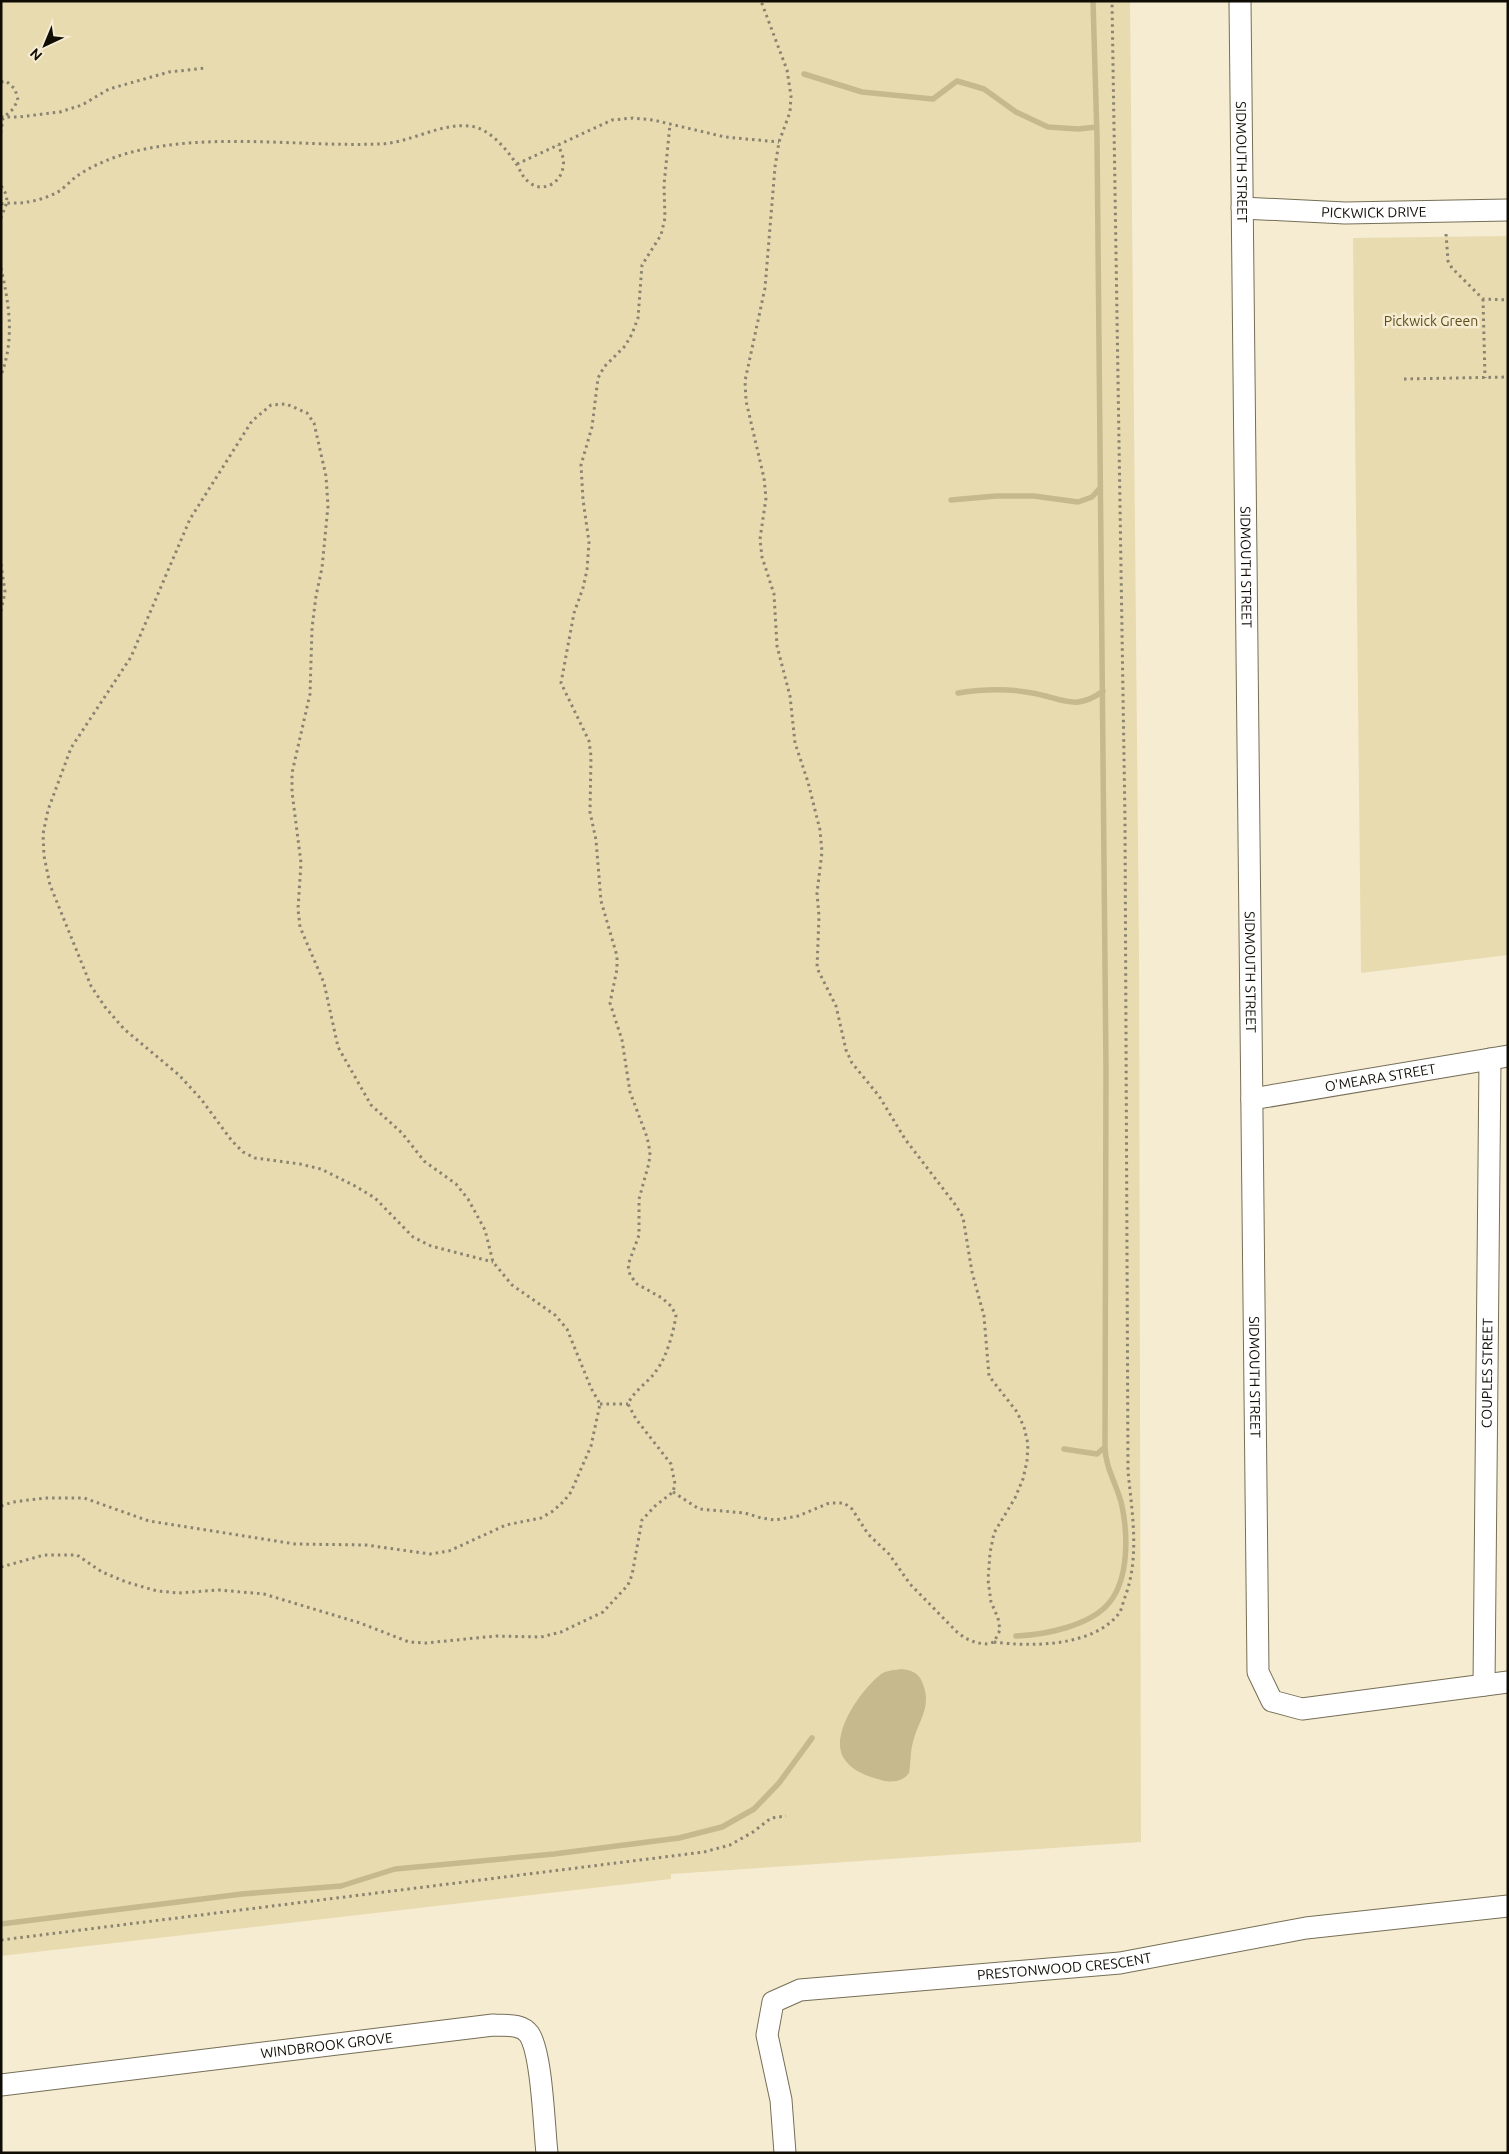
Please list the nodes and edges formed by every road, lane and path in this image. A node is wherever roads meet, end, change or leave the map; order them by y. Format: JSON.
{"nodes":[{"id":1,"x":761,"y":1,"type":"edge"},
{"id":2,"x":1112,"y":1,"type":"edge"},
{"id":3,"x":1240,"y":1,"type":"edge"},
{"id":4,"x":206,"y":68,"type":"dead end"},
{"id":5,"x":1,"y":82,"type":"edge"},
{"id":6,"x":2,"y":118,"type":"edge"},
{"id":7,"x":670,"y":124,"type":"junction"},
{"id":8,"x":1,"y":132,"type":"edge"},
{"id":9,"x":778,"y":142,"type":"junction"},
{"id":10,"x":558,"y":145,"type":"junction"},
{"id":11,"x":517,"y":164,"type":"junction"},
{"id":12,"x":1,"y":186,"type":"edge"},
{"id":13,"x":8,"y":202,"type":"junction"},
{"id":14,"x":1,"y":204,"type":"edge"},
{"id":15,"x":1242,"y":208,"type":"junction"},
{"id":16,"x":1508,"y":210,"type":"edge"},
{"id":17,"x":1,"y":218,"type":"edge"},
{"id":18,"x":1446,"y":234,"type":"dead end"},
{"id":19,"x":1,"y":268,"type":"edge"},
{"id":20,"x":1483,"y":299,"type":"junction"},
{"id":21,"x":1508,"y":300,"type":"edge"},
{"id":22,"x":1,"y":375,"type":"edge"},
{"id":23,"x":1404,"y":378,"type":"dead end"},
{"id":24,"x":1485,"y":378,"type":"junction"},
{"id":25,"x":1508,"y":378,"type":"edge"},
{"id":26,"x":1,"y":564,"type":"edge"},
{"id":27,"x":1,"y":611,"type":"edge"},
{"id":28,"x":1499,"y":1058,"type":"edge"},
{"id":29,"x":1252,"y":1099,"type":"junction"},
{"id":30,"x":493,"y":1262,"type":"junction"},
{"id":31,"x":600,"y":1404,"type":"junction"},
{"id":32,"x":628,"y":1404,"type":"junction"},
{"id":33,"x":673,"y":1492,"type":"junction"},
{"id":34,"x":1,"y":1506,"type":"edge"},
{"id":35,"x":1,"y":1567,"type":"edge"},
{"id":36,"x":994,"y":1642,"type":"junction"},
{"id":37,"x":1508,"y":1682,"type":"edge"},
{"id":38,"x":1484,"y":1685,"type":"junction"},
{"id":39,"x":786,"y":1816,"type":"dead end"},
{"id":40,"x":1508,"y":1906,"type":"edge"},
{"id":41,"x":1,"y":1940,"type":"edge"},
{"id":42,"x":1,"y":2085,"type":"edge"},
{"id":43,"x":546,"y":2153,"type":"edge"},
{"id":44,"x":786,"y":2153,"type":"edge"}],
"edges":[{"from":1,"to":9,"type":"path"},
{"from":2,"to":36,"type":"path"},
{"from":3,"to":15,"type":"street","name":"SIDMOUTH STREET"},
{"from":4,"to":6,"type":"path"},
{"from":5,"to":6,"type":"path"},
{"from":6,"to":8,"type":"path"},
{"from":7,"to":9,"type":"path"},
{"from":7,"to":10,"type":"path"},
{"from":7,"to":32,"type":"path"},
{"from":9,"to":36,"type":"path"},
{"from":10,"to":11,"type":"path"},
{"from":10,"to":11,"type":"path"},
{"from":11,"to":13,"type":"path"},
{"from":12,"to":13,"type":"path"},
{"from":13,"to":14,"type":"path"},
{"from":13,"to":17,"type":"path"},
{"from":15,"to":16,"type":"street","name":"PICKWICK DRIVE"},
{"from":15,"to":29,"type":"street","name":"SIDMOUTH STREET"},
{"from":18,"to":20,"type":"path"},
{"from":19,"to":22,"type":"path"},
{"from":20,"to":21,"type":"path"},
{"from":20,"to":24,"type":"path"},
{"from":23,"to":24,"type":"path"},
{"from":24,"to":25,"type":"path"},
{"from":26,"to":27,"type":"path"},
{"from":28,"to":29,"type":"street","name":"O'MEARA STREET"},
{"from":28,"to":38,"type":"street","name":"COUPLES STREET"},
{"from":29,"to":38,"type":"street","name":"SIDMOUTH STREET"},
{"from":30,"to":30,"type":"path"},
{"from":30,"to":31,"type":"path"},
{"from":31,"to":32,"type":"path"},
{"from":31,"to":34,"type":"path"},
{"from":32,"to":33,"type":"path"},
{"from":33,"to":35,"type":"path"},
{"from":33,"to":36,"type":"path"},
{"from":37,"to":38,"type":"street","name":"SIDMOUTH STREET"},
{"from":39,"to":41,"type":"path"},
{"from":40,"to":44,"type":"street","name":"PRESTONWOOD CRESCENT"},
{"from":42,"to":43,"type":"street","name":"WINDBROOK GROVE"}]}
